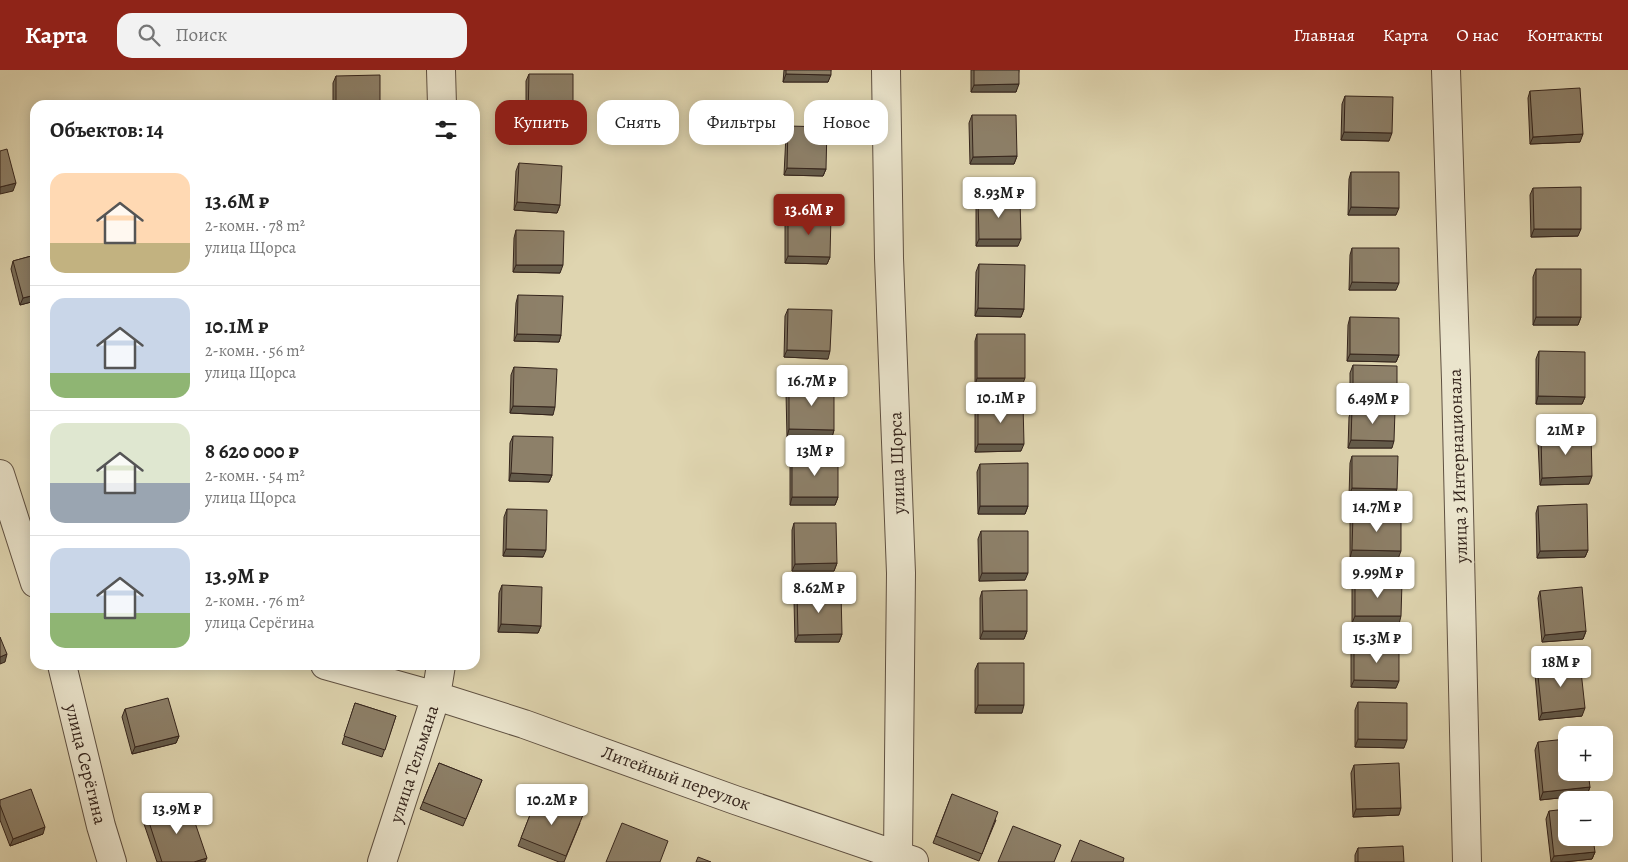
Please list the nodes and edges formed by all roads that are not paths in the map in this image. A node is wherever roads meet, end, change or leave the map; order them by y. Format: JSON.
{"nodes":[{"id":1,"x":442,"y":70,"type":"edge"},
{"id":2,"x":886,"y":70,"type":"edge"},
{"id":3,"x":1446,"y":70,"type":"edge"},
{"id":4,"x":442,"y":100,"type":"edge"},
{"id":5,"x":0,"y":474,"type":"edge"},
{"id":6,"x":30,"y":567,"type":"edge"},
{"id":7,"x":63,"y":670,"type":"edge"},
{"id":8,"x":343,"y":670,"type":"edge"},
{"id":9,"x":440,"y":670,"type":"edge"},
{"id":10,"x":436,"y":696,"type":"junction"},
{"id":11,"x":907,"y":859,"type":"edge"},
{"id":12,"x":112,"y":862,"type":"edge"},
{"id":13,"x":382,"y":862,"type":"edge"},
{"id":14,"x":1468,"y":862,"type":"edge"}],
"edges":[{"from":1,"to":4,"type":"street"},
{"from":2,"to":11,"type":"street","name":"улица Щорса"},
{"from":3,"to":14,"type":"street","name":"улица 3 Интернационала"},
{"from":5,"to":6,"type":"street"},
{"from":7,"to":12,"type":"street","name":"улица Серёгина"},
{"from":8,"to":10,"type":"street","name":"Литейный переулок"},
{"from":9,"to":10,"type":"street","name":"улица Тельмана"},
{"from":10,"to":11,"type":"street","name":"Литейный переулок"},
{"from":10,"to":13,"type":"street","name":"улица Тельмана"}]}
